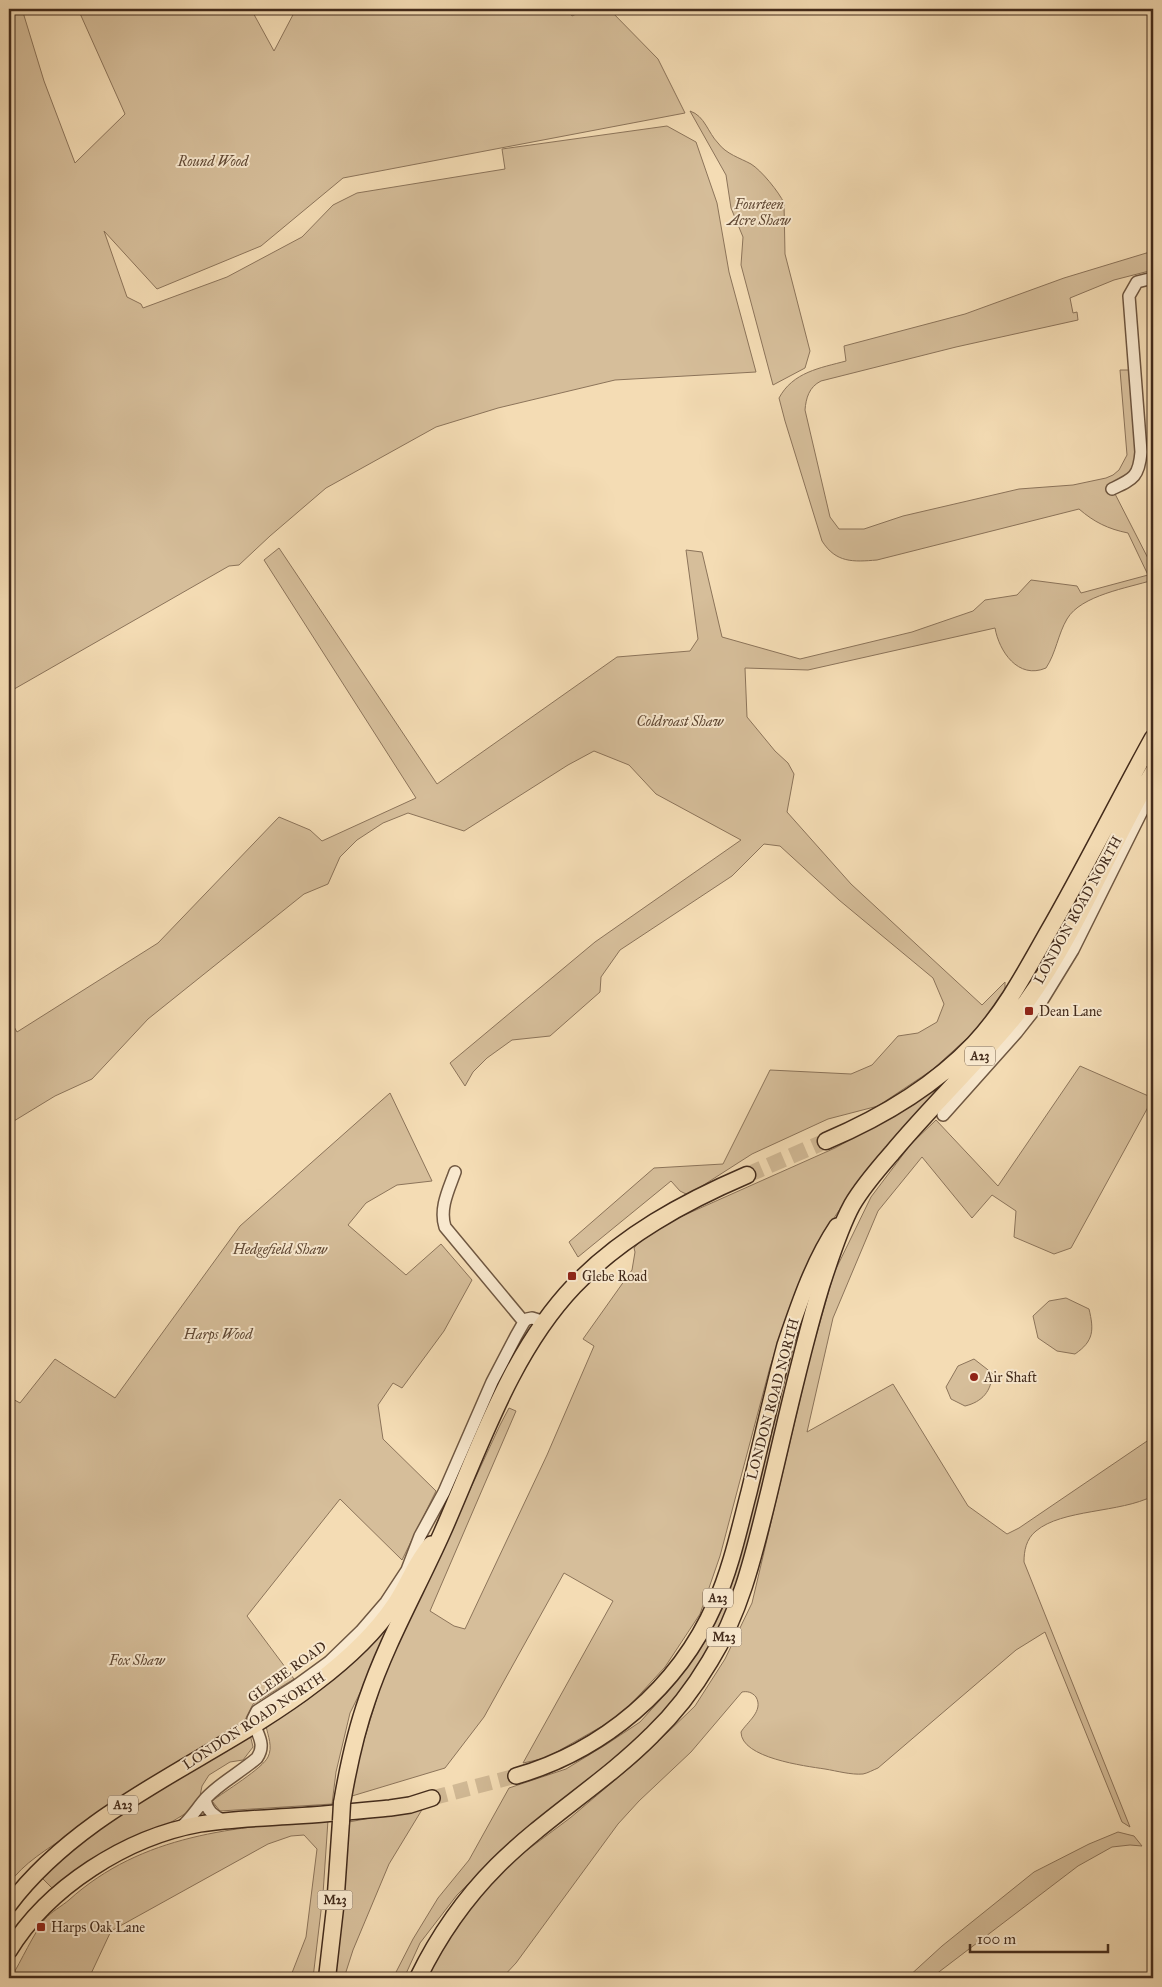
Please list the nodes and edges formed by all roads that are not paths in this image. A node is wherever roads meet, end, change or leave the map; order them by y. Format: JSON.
{"nodes":[{"id":1,"x":1153,"y":278,"type":"edge"},
{"id":2,"x":1112,"y":489,"type":"dead end"},
{"id":3,"x":1153,"y":738,"type":"edge"},
{"id":4,"x":1136,"y":768,"type":"junction"},
{"id":5,"x":1152,"y":777,"type":"edge"},
{"id":6,"x":1143,"y":805,"type":"edge"},
{"id":7,"x":943,"y":1115,"type":"dead end"},
{"id":8,"x":826,"y":1141,"type":"tunnel mouth"},
{"id":9,"x":455,"y":1172,"type":"dead end"},
{"id":10,"x":747,"y":1175,"type":"tunnel mouth"},
{"id":11,"x":852,"y":1205,"type":"junction"},
{"id":12,"x":524,"y":1322,"type":"junction"},
{"id":13,"x":545,"y":1322,"type":"junction"},
{"id":14,"x":442,"y":1532,"type":"junction"},
{"id":15,"x":254,"y":1724,"type":"junction"},
{"id":16,"x":516,"y":1776,"type":"tunnel mouth"},
{"id":17,"x":432,"y":1798,"type":"tunnel mouth"},
{"id":18,"x":206,"y":1799,"type":"junction"},
{"id":19,"x":224,"y":1821,"type":"junction"},
{"id":20,"x":178,"y":1829,"type":"junction"},
{"id":21,"x":9,"y":1905,"type":"edge"},
{"id":22,"x":9,"y":1951,"type":"edge"},
{"id":23,"x":327,"y":1978,"type":"edge"},
{"id":24,"x":418,"y":1978,"type":"edge"}],
"edges":[{"from":1,"to":2,"type":"street"},
{"from":3,"to":4,"type":"highway","number":"A23"},
{"from":4,"to":5,"type":"street"},
{"from":4,"to":8,"type":"highway","name":"LONDON ROAD NORTH","number":"A23"},
{"from":5,"to":6,"type":"highway","name":"LONDON ROAD NORTH","number":"A23"},
{"from":6,"to":7,"type":"street","name":"LONDON ROAD NORTH"},
{"from":6,"to":11,"type":"highway","name":"LONDON ROAD NORTH","number":"A23"},
{"from":9,"to":12,"type":"street"},
{"from":10,"to":13,"type":"highway","name":"LONDON ROAD NORTH","number":"A23"},
{"from":11,"to":16,"type":"main road","name":"LONDON ROAD NORTH","number":"A23"},
{"from":11,"to":24,"type":"highway","number":"M23"},
{"from":12,"to":13,"type":"street"},
{"from":12,"to":15,"type":"street","name":"GLEBE ROAD"},
{"from":13,"to":14,"type":"highway","name":"LONDON ROAD NORTH","number":"A23"},
{"from":14,"to":15,"type":"main road","name":"LONDON ROAD NORTH","number":"A23"},
{"from":14,"to":23,"type":"highway","number":"M23","bridge":true},
{"from":15,"to":18,"type":"street","name":"GLEBE ROAD"},
{"from":15,"to":21,"type":"main road","name":"LONDON ROAD NORTH","number":"A23"},
{"from":17,"to":19,"type":"main road"},
{"from":18,"to":19,"type":"street"},
{"from":18,"to":20,"type":"street","name":"GLEBE ROAD"},
{"from":19,"to":20,"type":"main road"},
{"from":20,"to":22,"type":"main road"}]}
